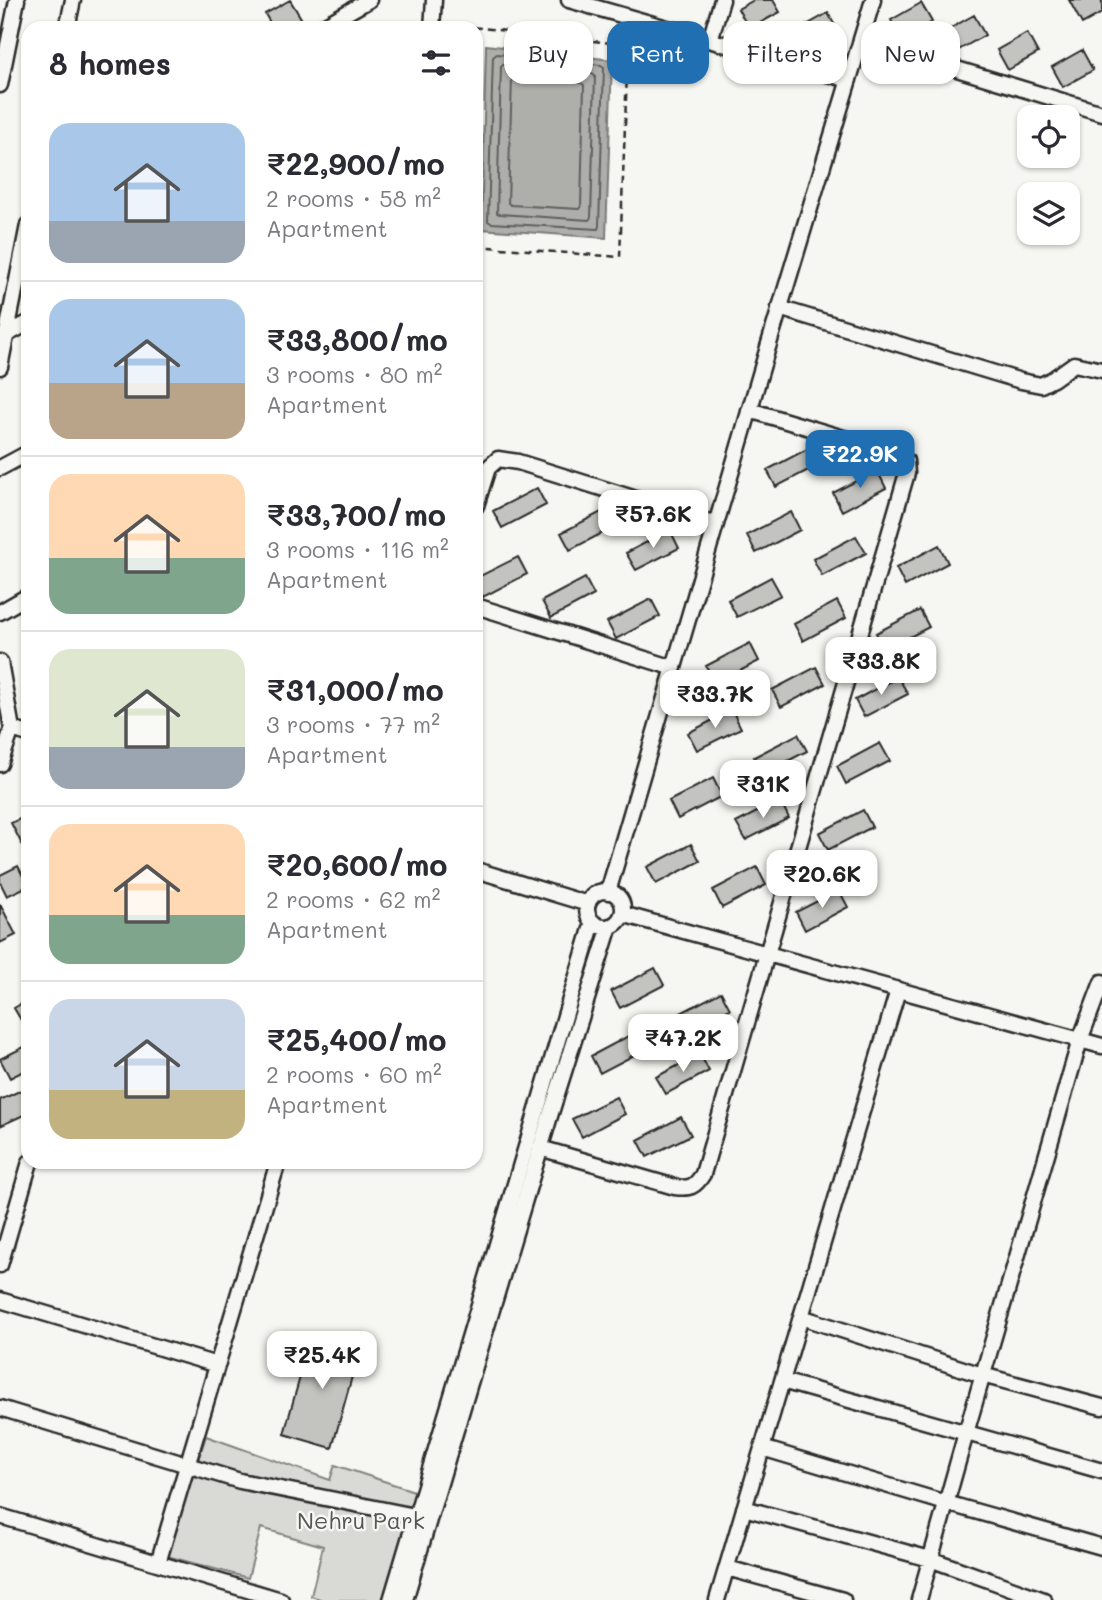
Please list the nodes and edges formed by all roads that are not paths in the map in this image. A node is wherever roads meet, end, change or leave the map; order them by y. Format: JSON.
{"nodes":[{"id":1,"x":17,"y":0,"type":"edge"},
{"id":2,"x":73,"y":0,"type":"edge"},
{"id":3,"x":369,"y":0,"type":"edge"},
{"id":4,"x":434,"y":0,"type":"edge"},
{"id":5,"x":572,"y":0,"type":"edge"},
{"id":6,"x":723,"y":0,"type":"edge"},
{"id":7,"x":873,"y":0,"type":"edge"},
{"id":8,"x":68,"y":21,"type":"edge"},
{"id":9,"x":332,"y":21,"type":"edge"},
{"id":10,"x":432,"y":21,"type":"edge"},
{"id":11,"x":867,"y":21,"type":"edge"},
{"id":12,"x":710,"y":40,"type":"junction"},
{"id":13,"x":861,"y":40,"type":"edge"},
{"id":14,"x":960,"y":70,"type":"edge"},
{"id":15,"x":849,"y":80,"type":"junction"},
{"id":16,"x":0,"y":85,"type":"edge"},
{"id":17,"x":1102,"y":113,"type":"edge"},
{"id":18,"x":21,"y":260,"type":"edge"},
{"id":19,"x":779,"y":308,"type":"junction"},
{"id":20,"x":21,"y":327,"type":"edge"},
{"id":21,"x":6,"y":335,"type":"junction"},
{"id":22,"x":0,"y":367,"type":"edge"},
{"id":23,"x":1102,"y":370,"type":"edge"},
{"id":24,"x":749,"y":411,"type":"junction"},
{"id":25,"x":21,"y":457,"type":"edge"},
{"id":26,"x":0,"y":468,"type":"edge"},
{"id":27,"x":483,"y":484,"type":"edge"},
{"id":28,"x":716,"y":524,"type":"junction"},
{"id":29,"x":21,"y":600,"type":"edge"},
{"id":30,"x":483,"y":608,"type":"edge"},
{"id":31,"x":0,"y":612,"type":"edge"},
{"id":32,"x":0,"y":662,"type":"edge"},
{"id":33,"x":674,"y":668,"type":"junction"},
{"id":34,"x":12,"y":729,"type":"junction"},
{"id":35,"x":21,"y":732,"type":"edge"},
{"id":36,"x":0,"y":764,"type":"edge"},
{"id":37,"x":483,"y":872,"type":"edge"},
{"id":38,"x":608,"y":892,"type":"junction"},
{"id":39,"x":588,"y":904,"type":"junction"},
{"id":40,"x":622,"y":914,"type":"junction"},
{"id":41,"x":593,"y":922,"type":"junction"},
{"id":42,"x":610,"y":926,"type":"junction"},
{"id":43,"x":766,"y":953,"type":"junction"},
{"id":44,"x":1102,"y":982,"type":"edge"},
{"id":45,"x":898,"y":990,"type":"junction"},
{"id":46,"x":1080,"y":1040,"type":"junction"},
{"id":47,"x":1102,"y":1046,"type":"edge"},
{"id":48,"x":540,"y":1149,"type":"junction"},
{"id":49,"x":28,"y":1169,"type":"edge"},
{"id":50,"x":276,"y":1169,"type":"edge"},
{"id":51,"x":0,"y":1208,"type":"edge"},
{"id":52,"x":15,"y":1213,"type":"junction"},
{"id":53,"x":0,"y":1265,"type":"edge"},
{"id":54,"x":0,"y":1300,"type":"edge"},
{"id":55,"x":801,"y":1317,"type":"junction"},
{"id":56,"x":217,"y":1365,"type":"junction"},
{"id":57,"x":982,"y":1375,"type":"junction"},
{"id":58,"x":782,"y":1381,"type":"junction"},
{"id":59,"x":1102,"y":1407,"type":"edge"},
{"id":60,"x":0,"y":1408,"type":"edge"},
{"id":61,"x":966,"y":1433,"type":"junction"},
{"id":62,"x":762,"y":1448,"type":"junction"},
{"id":63,"x":187,"y":1465,"type":"junction"},
{"id":64,"x":1102,"y":1471,"type":"edge"},
{"id":65,"x":946,"y":1503,"type":"junction"},
{"id":66,"x":744,"y":1508,"type":"junction"},
{"id":67,"x":0,"y":1516,"type":"edge"},
{"id":68,"x":422,"y":1517,"type":"junction"},
{"id":69,"x":1102,"y":1547,"type":"edge"},
{"id":70,"x":930,"y":1559,"type":"junction"},
{"id":71,"x":158,"y":1563,"type":"junction"},
{"id":72,"x":727,"y":1568,"type":"junction"},
{"id":73,"x":281,"y":1600,"type":"edge"},
{"id":74,"x":391,"y":1600,"type":"edge"},
{"id":75,"x":405,"y":1600,"type":"edge"},
{"id":76,"x":717,"y":1600,"type":"edge"},
{"id":77,"x":843,"y":1600,"type":"edge"},
{"id":78,"x":919,"y":1600,"type":"edge"},
{"id":79,"x":1044,"y":1600,"type":"edge"}],
"edges":[{"from":1,"to":16,"type":"street"},
{"from":2,"to":8,"type":"street"},
{"from":3,"to":9,"type":"street"},
{"from":4,"to":10,"type":"street"},
{"from":5,"to":12,"type":"street"},
{"from":6,"to":12,"type":"street"},
{"from":7,"to":11,"type":"street"},
{"from":12,"to":15,"type":"street"},
{"from":13,"to":15,"type":"street"},
{"from":14,"to":17,"type":"street"},
{"from":15,"to":19,"type":"street"},
{"from":18,"to":21,"type":"street"},
{"from":19,"to":23,"type":"street"},
{"from":19,"to":24,"type":"street"},
{"from":20,"to":21,"type":"street"},
{"from":21,"to":22,"type":"street"},
{"from":24,"to":28,"type":"street"},
{"from":24,"to":43,"type":"street"},
{"from":25,"to":26,"type":"street"},
{"from":27,"to":28,"type":"street"},
{"from":28,"to":33,"type":"street"},
{"from":29,"to":31,"type":"street"},
{"from":30,"to":33,"type":"street"},
{"from":32,"to":34,"type":"street"},
{"from":33,"to":38,"type":"street"},
{"from":34,"to":35,"type":"street"},
{"from":34,"to":36,"type":"street"},
{"from":37,"to":39,"type":"street"},
{"from":38,"to":39,"type":"street"},
{"from":38,"to":40,"type":"street"},
{"from":39,"to":41,"type":"street"},
{"from":40,"to":42,"type":"street"},
{"from":40,"to":43,"type":"street"},
{"from":41,"to":42,"type":"street"},
{"from":41,"to":68,"type":"street"},
{"from":42,"to":48,"type":"street"},
{"from":43,"to":45,"type":"street"},
{"from":43,"to":48,"type":"street"},
{"from":44,"to":46,"type":"street"},
{"from":45,"to":46,"type":"street"},
{"from":45,"to":55,"type":"street"},
{"from":46,"to":47,"type":"street"},
{"from":46,"to":57,"type":"street"},
{"from":48,"to":68,"type":"street"},
{"from":49,"to":52,"type":"street"},
{"from":50,"to":56,"type":"street"},
{"from":51,"to":52,"type":"street"},
{"from":52,"to":53,"type":"street"},
{"from":54,"to":56,"type":"street"},
{"from":55,"to":57,"type":"street"},
{"from":55,"to":58,"type":"street"},
{"from":56,"to":63,"type":"street"},
{"from":57,"to":59,"type":"street"},
{"from":57,"to":61,"type":"street"},
{"from":58,"to":61,"type":"street"},
{"from":58,"to":62,"type":"street"},
{"from":60,"to":63,"type":"street"},
{"from":61,"to":64,"type":"street"},
{"from":61,"to":65,"type":"street"},
{"from":62,"to":65,"type":"street"},
{"from":62,"to":66,"type":"street"},
{"from":63,"to":68,"type":"street"},
{"from":63,"to":71,"type":"street"},
{"from":65,"to":69,"type":"street"},
{"from":65,"to":70,"type":"street"},
{"from":66,"to":70,"type":"street"},
{"from":66,"to":72,"type":"street"},
{"from":67,"to":71,"type":"street"},
{"from":68,"to":74,"type":"street"},
{"from":68,"to":75,"type":"street"},
{"from":70,"to":78,"type":"street"},
{"from":70,"to":79,"type":"street"},
{"from":71,"to":73,"type":"street"},
{"from":72,"to":76,"type":"street"},
{"from":72,"to":77,"type":"street"}]}
